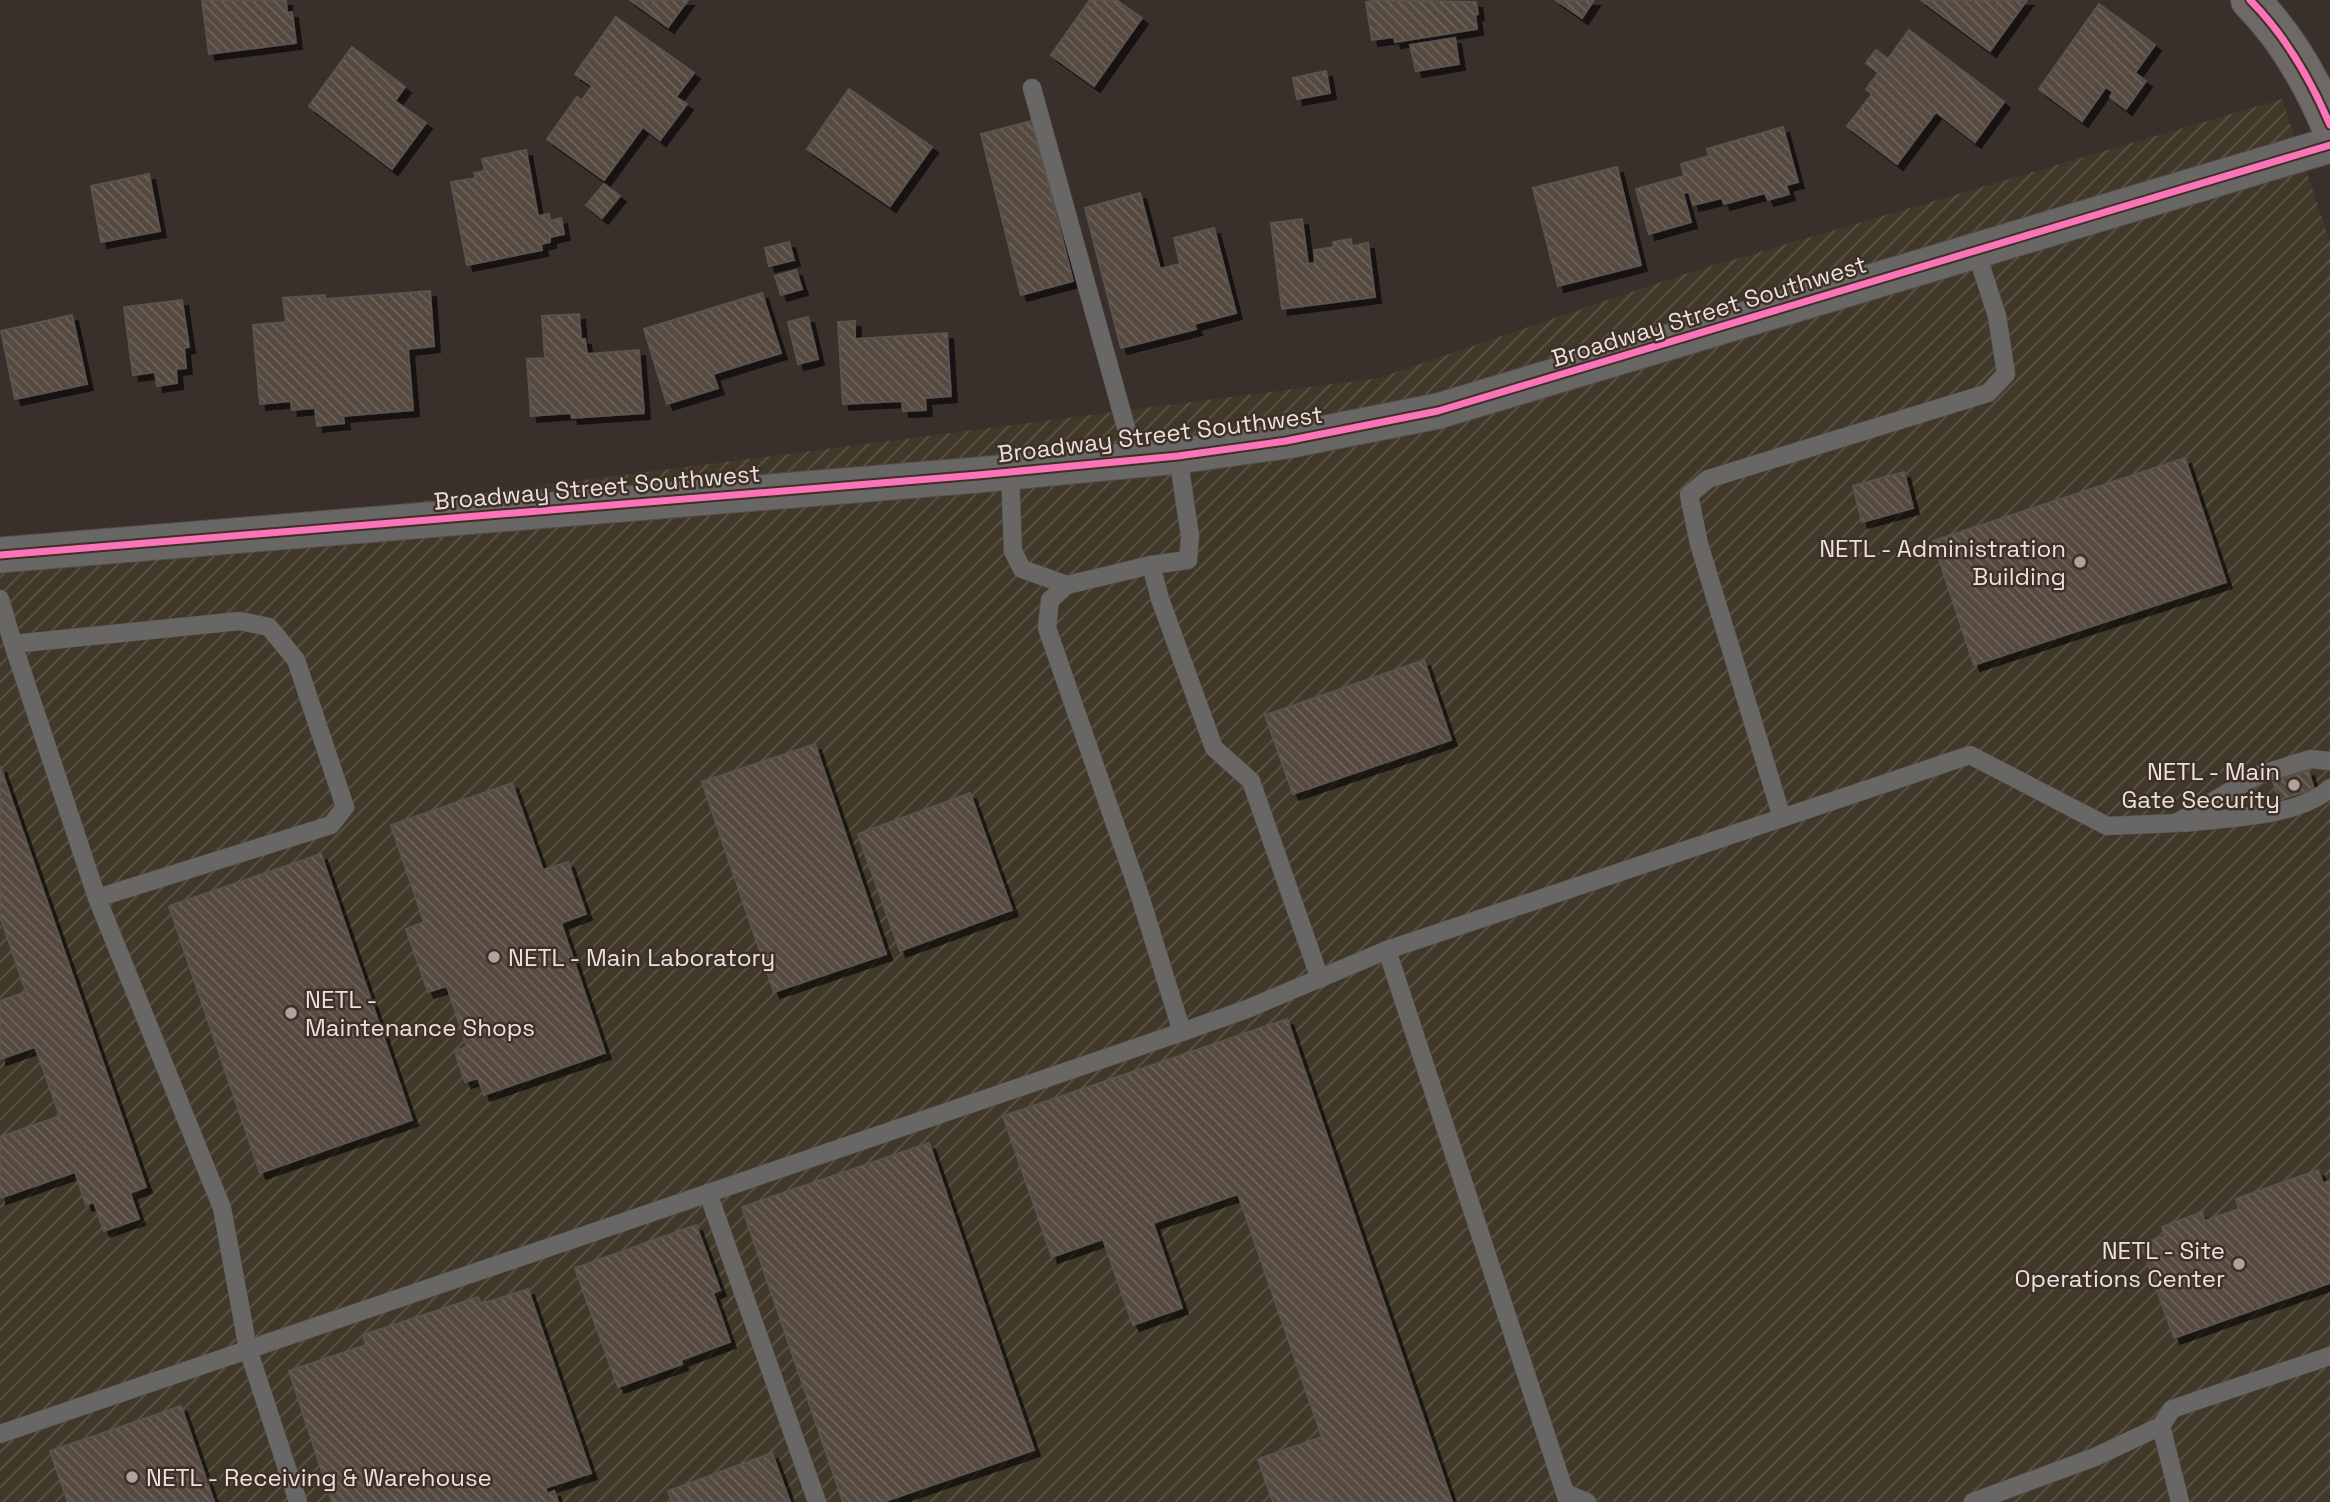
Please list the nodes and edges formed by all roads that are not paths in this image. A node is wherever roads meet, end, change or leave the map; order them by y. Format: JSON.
{"nodes":[{"id":1,"x":2250,"y":0,"type":"edge"},
{"id":2,"x":1032,"y":88,"type":"dead end"},
{"id":3,"x":2330,"y":125,"type":"edge"},
{"id":4,"x":2330,"y":145,"type":"edge"},
{"id":5,"x":1976,"y":251,"type":"junction"},
{"id":6,"x":1178,"y":456,"type":"junction"},
{"id":7,"x":1135,"y":460,"type":"junction"},
{"id":8,"x":1010,"y":472,"type":"junction"},
{"id":9,"x":0,"y":555,"type":"edge"},
{"id":10,"x":1151,"y":565,"type":"junction"},
{"id":11,"x":1067,"y":586,"type":"junction"},
{"id":12,"x":0,"y":598,"type":"edge"},
{"id":13,"x":13,"y":644,"type":"junction"},
{"id":14,"x":2330,"y":761,"type":"edge"},
{"id":15,"x":2330,"y":788,"type":"edge"},
{"id":16,"x":1782,"y":818,"type":"junction"},
{"id":17,"x":2176,"y":823,"type":"junction"},
{"id":18,"x":97,"y":898,"type":"junction"},
{"id":19,"x":1387,"y":950,"type":"junction"},
{"id":20,"x":1320,"y":979,"type":"junction"},
{"id":21,"x":1182,"y":1032,"type":"junction"},
{"id":22,"x":708,"y":1193,"type":"junction"},
{"id":23,"x":248,"y":1349,"type":"junction"},
{"id":24,"x":2330,"y":1356,"type":"edge"},
{"id":25,"x":2161,"y":1426,"type":"junction"},
{"id":26,"x":0,"y":1434,"type":"edge"},
{"id":27,"x":1567,"y":1497,"type":"edge"},
{"id":28,"x":298,"y":1502,"type":"edge"},
{"id":29,"x":817,"y":1502,"type":"edge"},
{"id":30,"x":1587,"y":1502,"type":"edge"},
{"id":31,"x":1973,"y":1502,"type":"edge"},
{"id":32,"x":2180,"y":1502,"type":"edge"}],
"edges":[{"from":1,"to":3,"type":"main road"},
{"from":2,"to":7,"type":"lane"},
{"from":4,"to":5,"type":"street","name":"Broadway Street Southwest"},
{"from":5,"to":6,"type":"street","name":"Broadway Street Southwest"},
{"from":5,"to":16,"type":"lane"},
{"from":6,"to":7,"type":"street","name":"Broadway Street Southwest"},
{"from":6,"to":10,"type":"lane"},
{"from":7,"to":8,"type":"street","name":"Broadway Street Southwest"},
{"from":8,"to":9,"type":"street","name":"Broadway Street Southwest"},
{"from":8,"to":11,"type":"lane"},
{"from":10,"to":11,"type":"lane"},
{"from":10,"to":20,"type":"lane"},
{"from":11,"to":21,"type":"lane"},
{"from":12,"to":13,"type":"lane"},
{"from":13,"to":18,"type":"lane"},
{"from":13,"to":18,"type":"lane"},
{"from":14,"to":17,"type":"lane"},
{"from":15,"to":17,"type":"lane"},
{"from":16,"to":17,"type":"lane"},
{"from":16,"to":19,"type":"lane"},
{"from":18,"to":23,"type":"lane"},
{"from":19,"to":20,"type":"lane"},
{"from":19,"to":27,"type":"lane"},
{"from":20,"to":21,"type":"lane"},
{"from":21,"to":22,"type":"lane"},
{"from":22,"to":23,"type":"lane"},
{"from":22,"to":29,"type":"lane"},
{"from":23,"to":26,"type":"lane"},
{"from":23,"to":28,"type":"lane"},
{"from":24,"to":25,"type":"lane"},
{"from":25,"to":31,"type":"lane"},
{"from":25,"to":32,"type":"lane"},
{"from":27,"to":30,"type":"lane"}]}
